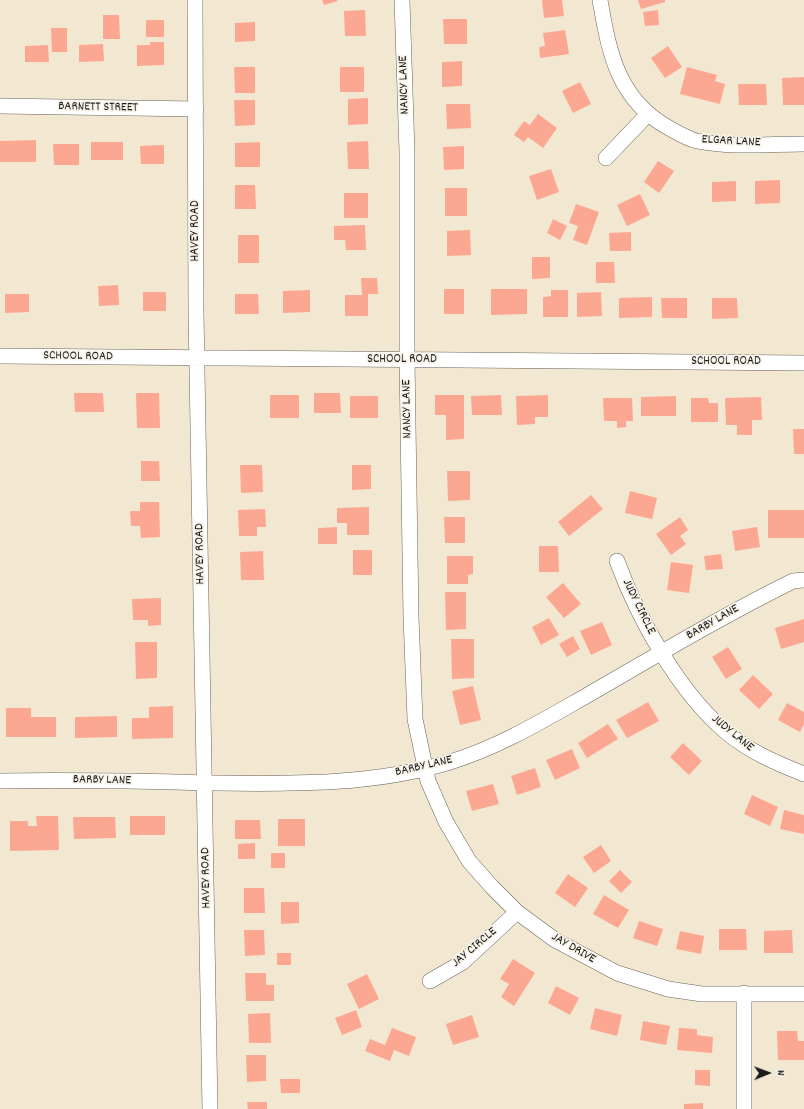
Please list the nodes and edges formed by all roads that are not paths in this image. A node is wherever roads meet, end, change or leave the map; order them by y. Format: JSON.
{"nodes":[{"id":1,"x":195,"y":0,"type":"edge"},
{"id":2,"x":402,"y":0,"type":"edge"},
{"id":3,"x":600,"y":0,"type":"edge"},
{"id":4,"x":0,"y":106,"type":"edge"},
{"id":5,"x":196,"y":109,"type":"junction"},
{"id":6,"x":648,"y":114,"type":"junction"},
{"id":7,"x":804,"y":144,"type":"edge"},
{"id":8,"x":606,"y":158,"type":"dead end"},
{"id":9,"x":0,"y":356,"type":"edge"},
{"id":10,"x":198,"y":358,"type":"junction"},
{"id":11,"x":407,"y":360,"type":"junction"},
{"id":12,"x":804,"y":363,"type":"edge"},
{"id":13,"x":617,"y":561,"type":"dead end"},
{"id":14,"x":804,"y":580,"type":"edge"},
{"id":15,"x":662,"y":652,"type":"junction"},
{"id":16,"x":425,"y":768,"type":"junction"},
{"id":17,"x":804,"y":774,"type":"edge"},
{"id":18,"x":0,"y":781,"type":"edge"},
{"id":19,"x":206,"y":783,"type":"junction"},
{"id":20,"x":517,"y":912,"type":"junction"},
{"id":21,"x":430,"y":981,"type":"dead end"},
{"id":22,"x":744,"y":993,"type":"junction"},
{"id":23,"x":804,"y":994,"type":"edge"},
{"id":24,"x":210,"y":1109,"type":"edge"},
{"id":25,"x":744,"y":1109,"type":"edge"}],
"edges":[{"from":1,"to":5,"type":"street","name":"HAVEY ROAD"},
{"from":2,"to":11,"type":"street","name":"NANCY LANE"},
{"from":3,"to":6,"type":"street","name":"ELGAR LANE"},
{"from":4,"to":5,"type":"street","name":"BARNETT STREET"},
{"from":5,"to":10,"type":"street","name":"HAVEY ROAD"},
{"from":6,"to":7,"type":"street","name":"ELGAR LANE"},
{"from":6,"to":8,"type":"street"},
{"from":9,"to":10,"type":"street","name":"SCHOOL ROAD"},
{"from":10,"to":11,"type":"street","name":"SCHOOL ROAD"},
{"from":10,"to":19,"type":"street","name":"HAVEY ROAD"},
{"from":11,"to":12,"type":"street","name":"SCHOOL ROAD"},
{"from":11,"to":16,"type":"street","name":"NANCY LANE"},
{"from":13,"to":15,"type":"street","name":"JUDY CIRCLE"},
{"from":14,"to":15,"type":"street","name":"BARBY LANE"},
{"from":15,"to":16,"type":"street","name":"BARBY LANE"},
{"from":15,"to":17,"type":"street","name":"JUDY LANE"},
{"from":16,"to":19,"type":"street","name":"BARBY LANE"},
{"from":16,"to":20,"type":"street","name":"JAY DRIVE"},
{"from":18,"to":19,"type":"street","name":"BARBY LANE"},
{"from":19,"to":24,"type":"street","name":"HAVEY ROAD"},
{"from":20,"to":21,"type":"street","name":"JAY CIRCLE"},
{"from":20,"to":22,"type":"street","name":"JAY DRIVE"},
{"from":22,"to":23,"type":"street","name":"JAY DRIVE"},
{"from":22,"to":25,"type":"street"}]}
